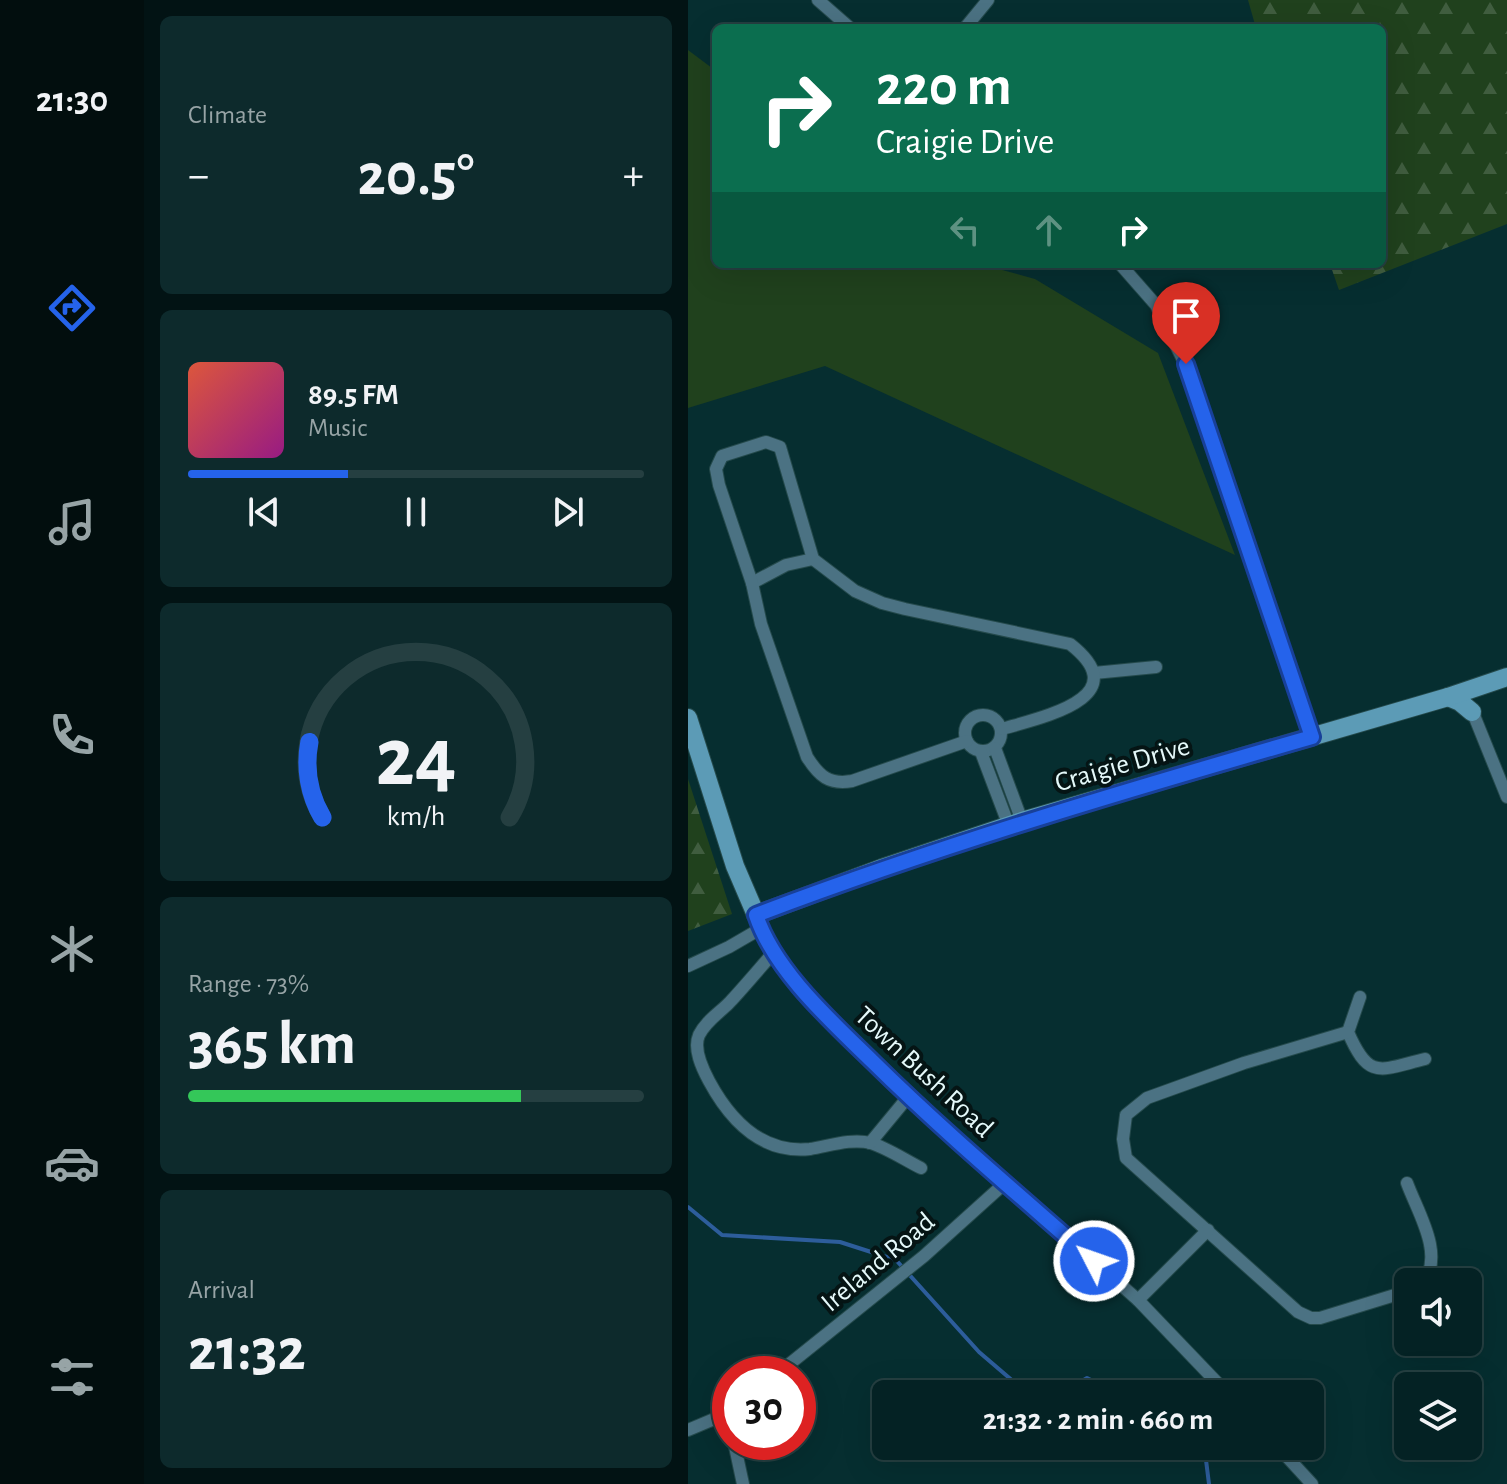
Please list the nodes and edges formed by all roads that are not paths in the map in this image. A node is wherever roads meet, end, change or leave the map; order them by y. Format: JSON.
{"nodes":[{"id":1,"x":818,"y":0,"type":"edge"},
{"id":2,"x":988,"y":0,"type":"edge"},
{"id":3,"x":845,"y":24,"type":"edge"},
{"id":4,"x":968,"y":24,"type":"edge"},
{"id":5,"x":1124,"y":268,"type":"edge"},
{"id":6,"x":813,"y":559,"type":"junction"},
{"id":7,"x":752,"y":583,"type":"junction"},
{"id":8,"x":1156,"y":667,"type":"dead end"},
{"id":9,"x":1094,"y":673,"type":"junction"},
{"id":10,"x":1507,"y":677,"type":"edge"},
{"id":11,"x":1456,"y":694,"type":"junction"},
{"id":12,"x":1472,"y":712,"type":"joint"},
{"id":13,"x":688,"y":718,"type":"edge"},
{"id":14,"x":1002,"y":729,"type":"junction"},
{"id":15,"x":1312,"y":737,"type":"junction"},
{"id":16,"x":967,"y":741,"type":"junction"},
{"id":17,"x":995,"y":748,"type":"junction"},
{"id":18,"x":981,"y":752,"type":"junction"},
{"id":19,"x":1507,"y":797,"type":"edge"},
{"id":20,"x":1016,"y":824,"type":"junction"},
{"id":21,"x":758,"y":922,"type":"junction"},
{"id":22,"x":774,"y":952,"type":"junction"},
{"id":23,"x":688,"y":966,"type":"edge"},
{"id":24,"x":1360,"y":997,"type":"dead end"},
{"id":25,"x":1348,"y":1032,"type":"junction"},
{"id":26,"x":1425,"y":1059,"type":"dead end"},
{"id":27,"x":908,"y":1097,"type":"junction"},
{"id":28,"x":870,"y":1143,"type":"junction"},
{"id":29,"x":921,"y":1168,"type":"dead end"},
{"id":30,"x":1005,"y":1183,"type":"junction"},
{"id":31,"x":1407,"y":1183,"type":"dead end"},
{"id":32,"x":1208,"y":1230,"type":"junction"},
{"id":33,"x":1431,"y":1268,"type":"edge"},
{"id":34,"x":1394,"y":1295,"type":"edge"},
{"id":35,"x":1138,"y":1300,"type":"junction"},
{"id":36,"x":799,"y":1356,"type":"edge"},
{"id":37,"x":1215,"y":1380,"type":"edge"},
{"id":38,"x":712,"y":1420,"type":"edge"},
{"id":39,"x":688,"y":1430,"type":"edge"},
{"id":40,"x":738,"y":1460,"type":"edge"},
{"id":41,"x":1290,"y":1460,"type":"edge"},
{"id":42,"x":743,"y":1484,"type":"edge"},
{"id":43,"x":1312,"y":1484,"type":"edge"}],
"edges":[{"from":1,"to":3,"type":"street"},
{"from":2,"to":4,"type":"street"},
{"from":5,"to":15,"type":"street"},
{"from":6,"to":7,"type":"street"},
{"from":6,"to":7,"type":"street"},
{"from":6,"to":9,"type":"street"},
{"from":7,"to":16,"type":"street"},
{"from":8,"to":9,"type":"street"},
{"from":9,"to":14,"type":"street"},
{"from":10,"to":11,"type":"street","name":"Craigie Drive"},
{"from":11,"to":12,"type":"street"},
{"from":11,"to":15,"type":"street","name":"Craigie Drive"},
{"from":12,"to":19,"type":"street"},
{"from":13,"to":21,"type":"street","name":"Town Bush Road"},
{"from":14,"to":16,"type":"street"},
{"from":14,"to":17,"type":"street"},
{"from":15,"to":20,"type":"street","name":"Craigie Drive"},
{"from":16,"to":18,"type":"street"},
{"from":17,"to":18,"type":"street"},
{"from":17,"to":20,"type":"street"},
{"from":18,"to":20,"type":"street"},
{"from":20,"to":21,"type":"street","name":"Craigie Drive"},
{"from":21,"to":22,"type":"street","name":"Town Bush Road"},
{"from":21,"to":23,"type":"street"},
{"from":22,"to":27,"type":"street","name":"Town Bush Road"},
{"from":22,"to":28,"type":"street"},
{"from":24,"to":25,"type":"street"},
{"from":25,"to":26,"type":"street"},
{"from":25,"to":32,"type":"street"},
{"from":27,"to":28,"type":"street"},
{"from":27,"to":30,"type":"street","name":"Town Bush Road"},
{"from":28,"to":29,"type":"street"},
{"from":30,"to":35,"type":"street","name":"Town Bush Road"},
{"from":30,"to":36,"type":"street","name":"Ireland Road"},
{"from":31,"to":33,"type":"street"},
{"from":32,"to":34,"type":"street"},
{"from":32,"to":35,"type":"street"},
{"from":35,"to":37,"type":"street","name":"Town Bush Road"},
{"from":38,"to":39,"type":"street"},
{"from":40,"to":42,"type":"street"},
{"from":41,"to":43,"type":"street"}]}
